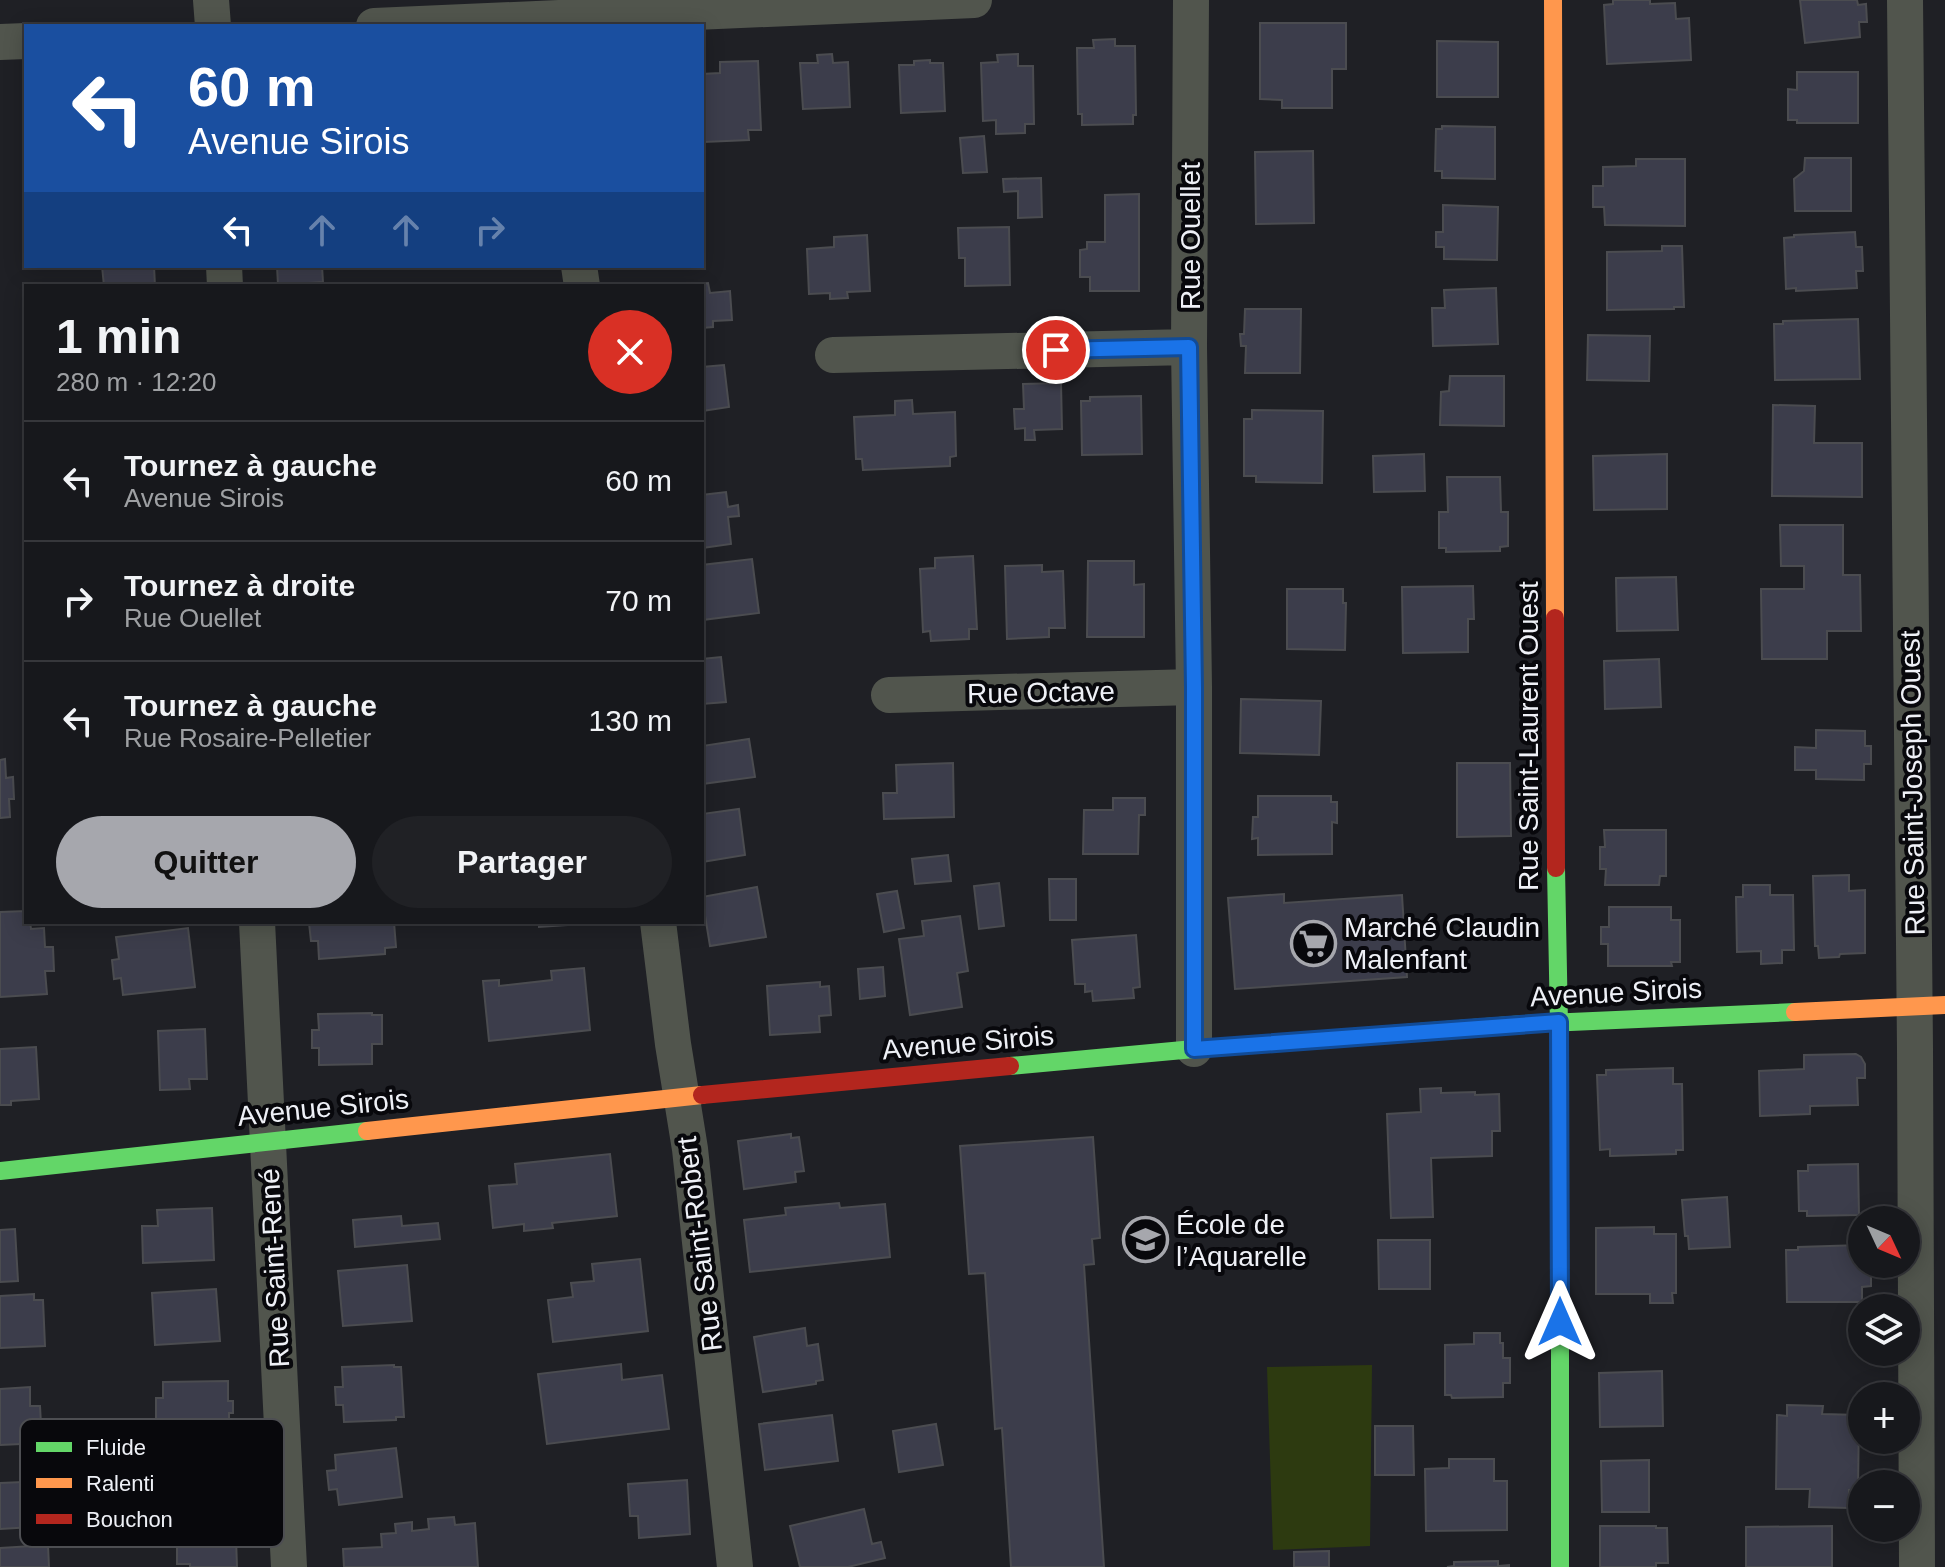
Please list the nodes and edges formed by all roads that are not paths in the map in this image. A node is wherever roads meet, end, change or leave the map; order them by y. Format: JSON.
{"nodes":[{"id":1,"x":211,"y":0,"type":"edge"},
{"id":2,"x":974,"y":0,"type":"edge"},
{"id":3,"x":1191,"y":0,"type":"edge"},
{"id":4,"x":1553,"y":0,"type":"edge"},
{"id":5,"x":1905,"y":0,"type":"edge"},
{"id":6,"x":542,"y":14,"type":"edge"},
{"id":7,"x":213,"y":24,"type":"edge"},
{"id":8,"x":402,"y":24,"type":"edge"},
{"id":9,"x":24,"y":41,"type":"edge"},
{"id":10,"x":0,"y":42,"type":"edge"},
{"id":11,"x":1189,"y":347,"type":"junction"},
{"id":12,"x":833,"y":355,"type":"dead end"},
{"id":13,"x":1194,"y":687,"type":"junction"},
{"id":14,"x":889,"y":695,"type":"dead end"},
{"id":15,"x":257,"y":924,"type":"edge"},
{"id":16,"x":658,"y":924,"type":"edge"},
{"id":17,"x":1930,"y":1006,"type":"edge"},
{"id":18,"x":1559,"y":1022,"type":"junction"},
{"id":19,"x":1194,"y":1049,"type":"junction"},
{"id":20,"x":681,"y":1097,"type":"junction"},
{"id":21,"x":268,"y":1141,"type":"junction"},
{"id":22,"x":0,"y":1171,"type":"edge"},
{"id":23,"x":282,"y":1419,"type":"edge"},
{"id":24,"x":284,"y":1466,"type":"edge"},
{"id":25,"x":289,"y":1567,"type":"edge"},
{"id":26,"x":735,"y":1567,"type":"edge"},
{"id":27,"x":1560,"y":1567,"type":"edge"},
{"id":28,"x":1917,"y":1567,"type":"edge"}],
"edges":[{"from":1,"to":7,"type":"street"},
{"from":2,"to":6,"type":"street"},
{"from":3,"to":11,"type":"street","name":"Rue Ouellet"},
{"from":4,"to":18,"type":"street","name":"Rue Saint-Laurent Ouest"},
{"from":5,"to":17,"type":"street","name":"Rue Saint-Joseph Ouest"},
{"from":6,"to":8,"type":"street"},
{"from":9,"to":10,"type":"street"},
{"from":11,"to":12,"type":"street"},
{"from":11,"to":13,"type":"street","name":"Rue Ouellet"},
{"from":13,"to":14,"type":"street","name":"Rue Octave"},
{"from":13,"to":19,"type":"street","name":"Rue Ouellet"},
{"from":15,"to":21,"type":"street","name":"Rue Saint-René"},
{"from":16,"to":20,"type":"street","name":"Rue Saint-Robert"},
{"from":17,"to":18,"type":"street","name":"Avenue Sirois"},
{"from":17,"to":28,"type":"street","name":"Rue Saint-Joseph Ouest"},
{"from":18,"to":19,"type":"street","name":"Avenue Sirois"},
{"from":18,"to":27,"type":"street","name":"Rue Saint-Laurent Ouest"},
{"from":19,"to":20,"type":"street","name":"Avenue Sirois"},
{"from":20,"to":21,"type":"street","name":"Avenue Sirois"},
{"from":20,"to":26,"type":"street","name":"Rue Saint-Robert"},
{"from":21,"to":22,"type":"street","name":"Avenue Sirois"},
{"from":21,"to":23,"type":"street","name":"Rue Saint-René"},
{"from":24,"to":25,"type":"street","name":"Rue Saint-René"}]}
